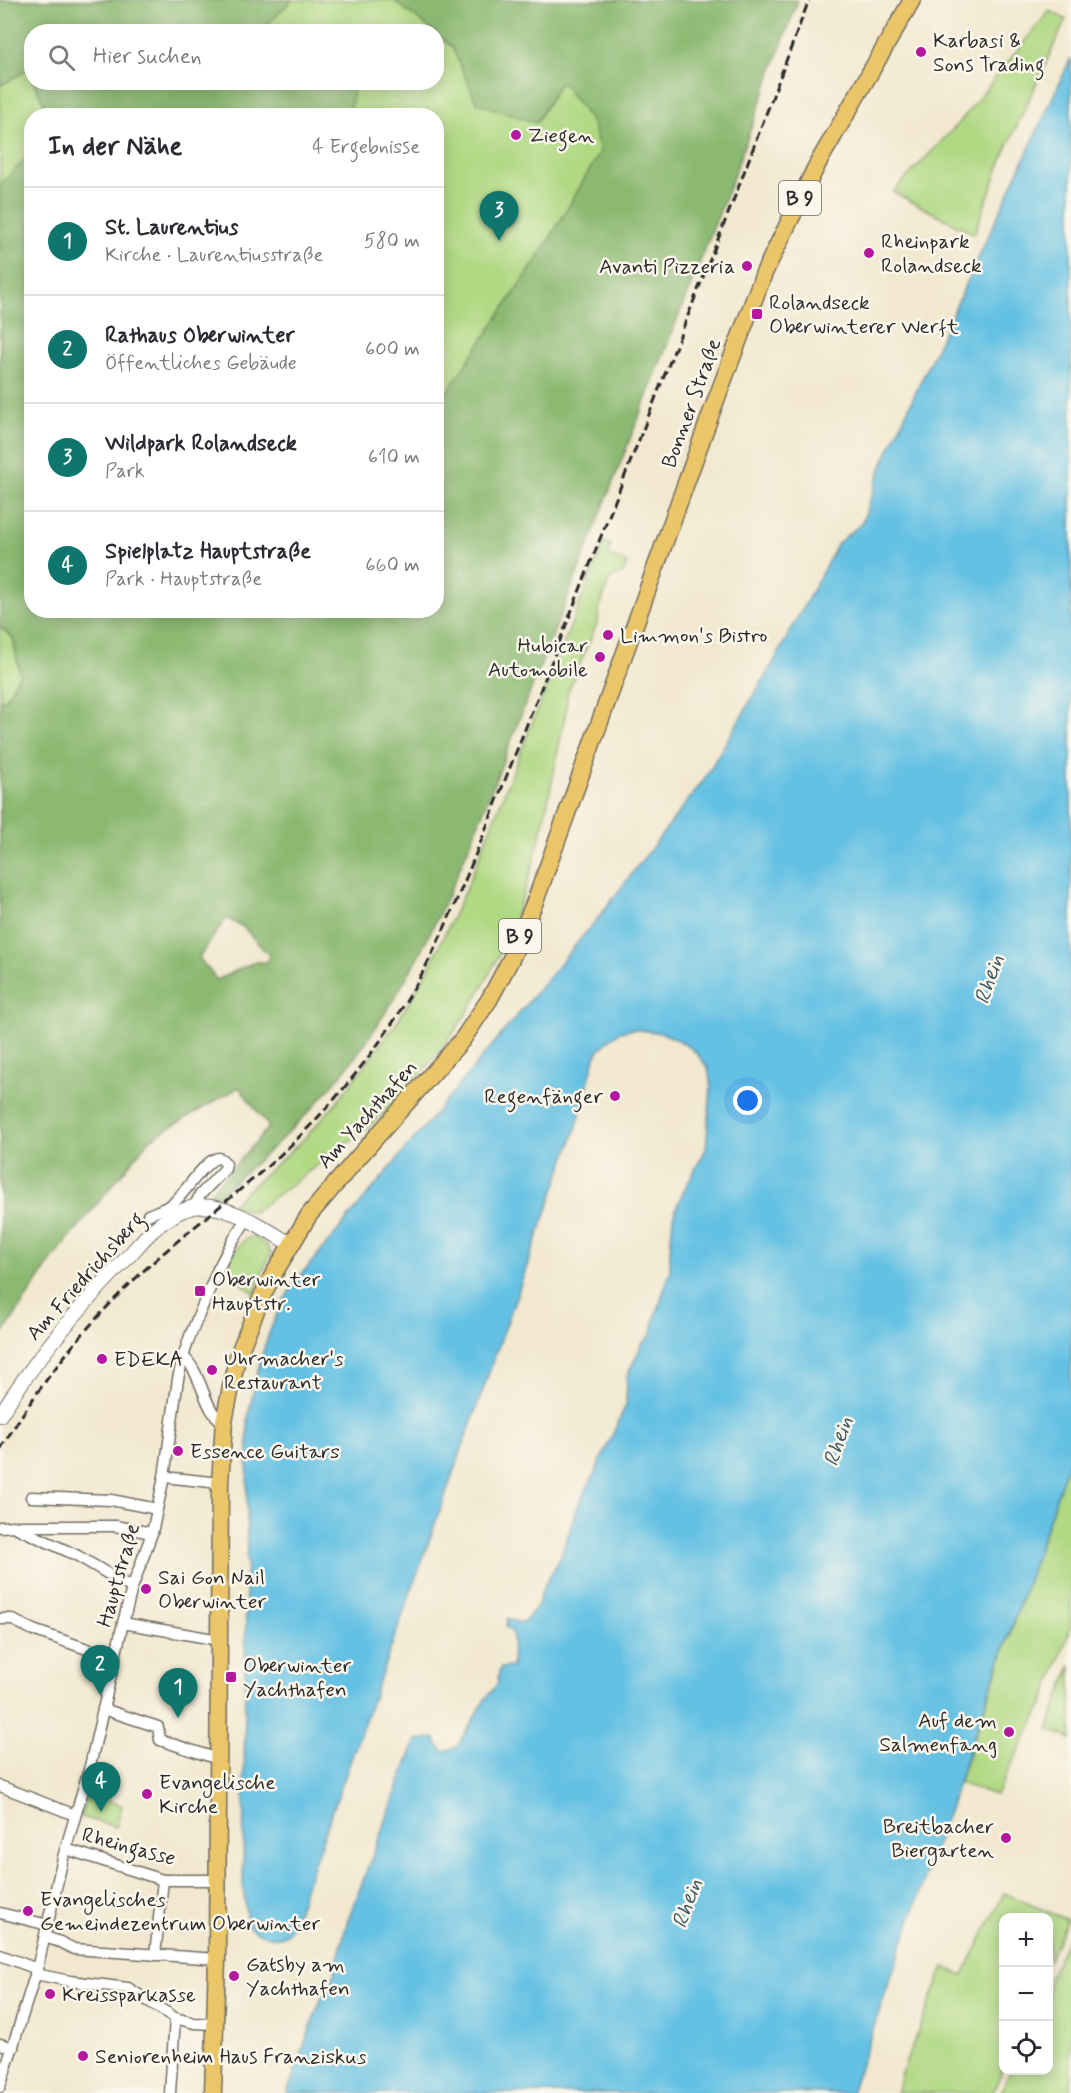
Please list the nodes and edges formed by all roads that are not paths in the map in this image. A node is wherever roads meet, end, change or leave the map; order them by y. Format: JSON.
{"nodes":[{"id":1,"x":912,"y":0,"type":"edge"},
{"id":2,"x":556,"y":842,"type":"joint"},
{"id":3,"x":194,"y":1207,"type":"junction"},
{"id":4,"x":148,"y":1215,"type":"dead end"},
{"id":5,"x":247,"y":1219,"type":"junction"},
{"id":6,"x":290,"y":1244,"type":"junction"},
{"id":7,"x":183,"y":1358,"type":"junction"},
{"id":8,"x":0,"y":1415,"type":"edge"},
{"id":9,"x":224,"y":1421,"type":"junction"},
{"id":10,"x":164,"y":1477,"type":"junction"},
{"id":11,"x":220,"y":1483,"type":"junction"},
{"id":12,"x":31,"y":1497,"type":"dead end"},
{"id":13,"x":157,"y":1509,"type":"junction"},
{"id":14,"x":13,"y":1526,"type":"junction"},
{"id":15,"x":0,"y":1527,"type":"edge"},
{"id":16,"x":152,"y":1533,"type":"junction"},
{"id":17,"x":132,"y":1588,"type":"junction"},
{"id":18,"x":0,"y":1619,"type":"edge"},
{"id":19,"x":123,"y":1623,"type":"junction"},
{"id":20,"x":219,"y":1640,"type":"junction"},
{"id":21,"x":90,"y":1650,"type":"dead end"},
{"id":22,"x":104,"y":1704,"type":"junction"},
{"id":23,"x":218,"y":1759,"type":"junction"},
{"id":24,"x":0,"y":1786,"type":"edge"},
{"id":25,"x":75,"y":1815,"type":"junction"},
{"id":26,"x":66,"y":1849,"type":"junction"},
{"id":27,"x":163,"y":1880,"type":"junction"},
{"id":28,"x":218,"y":1880,"type":"junction"},
{"id":29,"x":0,"y":1913,"type":"edge"},
{"id":30,"x":48,"y":1925,"type":"junction"},
{"id":31,"x":45,"y":1937,"type":"junction"},
{"id":32,"x":0,"y":1955,"type":"edge"},
{"id":33,"x":155,"y":1955,"type":"junction"},
{"id":34,"x":217,"y":1959,"type":"junction"},
{"id":35,"x":36,"y":1972,"type":"junction"},
{"id":36,"x":175,"y":2018,"type":"junction"},
{"id":37,"x":214,"y":2025,"type":"junction"},
{"id":38,"x":0,"y":2044,"type":"edge"},
{"id":39,"x":13,"y":2048,"type":"junction"},
{"id":40,"x":0,"y":2086,"type":"edge"},
{"id":41,"x":170,"y":2093,"type":"edge"},
{"id":42,"x":213,"y":2093,"type":"edge"}],
"edges":[{"from":1,"to":2,"type":"main road","name":"Bonner Straße","number":"B 9"},
{"from":2,"to":6,"type":"main road","name":"Am Yachthafen","number":"B 9"},
{"from":3,"to":4,"type":"street"},
{"from":3,"to":5,"type":"street"},
{"from":3,"to":8,"type":"street","name":"Am Friedrichsberg"},
{"from":5,"to":6,"type":"street"},
{"from":5,"to":7,"type":"street","name":"Hauptstraße"},
{"from":6,"to":9,"type":"main road","name":"Am Yachthafen","number":"B 9"},
{"from":7,"to":9,"type":"street"},
{"from":7,"to":10,"type":"street","name":"Hauptstraße"},
{"from":9,"to":11,"type":"main road","name":"Am Yachthafen","number":"B 9"},
{"from":10,"to":11,"type":"street"},
{"from":10,"to":13,"type":"street","name":"Hauptstraße"},
{"from":11,"to":20,"type":"main road","name":"Am Yachthafen","number":"B 9"},
{"from":12,"to":13,"type":"street"},
{"from":13,"to":16,"type":"street","name":"Hauptstraße"},
{"from":14,"to":15,"type":"street"},
{"from":14,"to":16,"type":"street"},
{"from":14,"to":17,"type":"street"},
{"from":16,"to":17,"type":"street","name":"Hauptstraße"},
{"from":17,"to":19,"type":"street","name":"Hauptstraße"},
{"from":18,"to":21,"type":"street"},
{"from":19,"to":20,"type":"street"},
{"from":19,"to":22,"type":"street","name":"Hauptstraße"},
{"from":20,"to":23,"type":"main road","name":"Am Yachthafen","number":"B 9"},
{"from":22,"to":23,"type":"street"},
{"from":22,"to":25,"type":"street","name":"Hauptstraße"},
{"from":23,"to":28,"type":"main road","name":"Am Yachthafen","number":"B 9"},
{"from":24,"to":25,"type":"street"},
{"from":25,"to":26,"type":"street","name":"Hauptstraße"},
{"from":26,"to":27,"type":"street","name":"Rheingasse"},
{"from":26,"to":30,"type":"street","name":"Hauptstraße"},
{"from":27,"to":28,"type":"street","name":"Rheingasse"},
{"from":27,"to":33,"type":"street"},
{"from":28,"to":34,"type":"main road","name":"Am Yachthafen","number":"B 9"},
{"from":29,"to":30,"type":"street"},
{"from":30,"to":31,"type":"street","name":"Hauptstraße"},
{"from":31,"to":33,"type":"street"},
{"from":31,"to":35,"type":"street","name":"Hauptstraße"},
{"from":32,"to":35,"type":"street"},
{"from":33,"to":34,"type":"street"},
{"from":34,"to":37,"type":"main road","name":"Am Yachthafen","number":"B 9"},
{"from":35,"to":36,"type":"street"},
{"from":35,"to":39,"type":"street","name":"Hauptstraße"},
{"from":36,"to":37,"type":"street"},
{"from":36,"to":41,"type":"street"},
{"from":37,"to":42,"type":"main road","name":"Am Yachthafen","number":"B 9"},
{"from":38,"to":39,"type":"street"},
{"from":39,"to":40,"type":"street","name":"Hauptstraße"}]}
